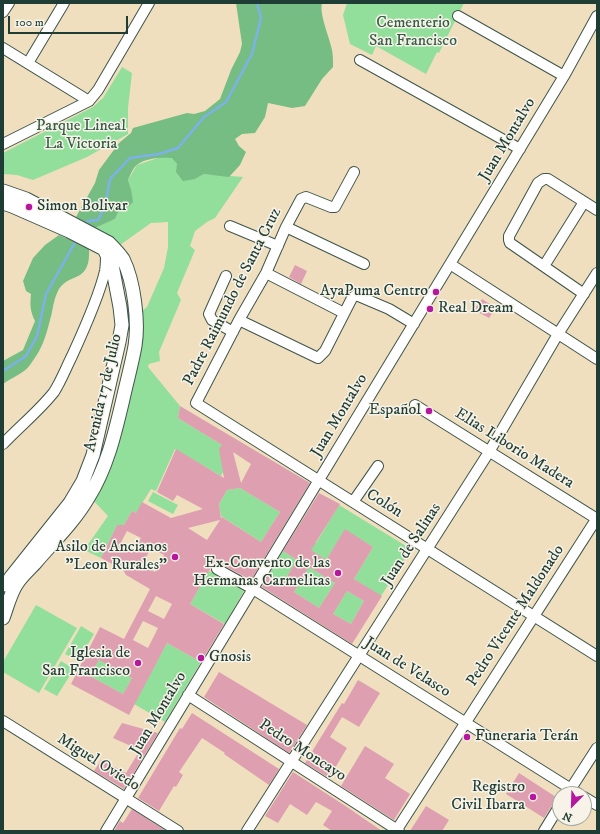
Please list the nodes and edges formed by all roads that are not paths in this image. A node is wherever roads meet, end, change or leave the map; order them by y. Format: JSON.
{"nodes":[{"id":1,"x":8,"y":3,"type":"edge"},
{"id":2,"x":64,"y":3,"type":"edge"},
{"id":3,"x":149,"y":3,"type":"edge"},
{"id":4,"x":3,"y":12,"type":"edge"},
{"id":5,"x":458,"y":16,"type":"dead end"},
{"id":6,"x":597,"y":16,"type":"edge"},
{"id":7,"x":3,"y":48,"type":"edge"},
{"id":8,"x":360,"y":60,"type":"dead end"},
{"id":9,"x":28,"y":63,"type":"junction"},
{"id":10,"x":564,"y":76,"type":"junction"},
{"id":11,"x":88,"y":101,"type":"junction"},
{"id":12,"x":3,"y":144,"type":"edge"},
{"id":13,"x":520,"y":149,"type":"junction"},
{"id":14,"x":354,"y":172,"type":"dead end"},
{"id":15,"x":3,"y":190,"type":"edge"},
{"id":16,"x":584,"y":202,"type":"junction"},
{"id":17,"x":3,"y":203,"type":"edge"},
{"id":18,"x":597,"y":210,"type":"edge"},
{"id":19,"x":230,"y":226,"type":"dead end"},
{"id":20,"x":70,"y":227,"type":"junction"},
{"id":21,"x":286,"y":227,"type":"junction"},
{"id":22,"x":278,"y":246,"type":"junction"},
{"id":23,"x":106,"y":248,"type":"junction"},
{"id":24,"x":364,"y":264,"type":"dead end"},
{"id":25,"x":450,"y":264,"type":"junction"},
{"id":26,"x":544,"y":266,"type":"junction"},
{"id":27,"x":108,"y":268,"type":"junction"},
{"id":28,"x":266,"y":273,"type":"junction"},
{"id":29,"x":597,"y":273,"type":"edge"},
{"id":30,"x":226,"y":276,"type":"dead end"},
{"id":31,"x":584,"y":294,"type":"junction"},
{"id":32,"x":344,"y":313,"type":"junction"},
{"id":33,"x":239,"y":320,"type":"junction"},
{"id":34,"x":414,"y":324,"type":"junction"},
{"id":35,"x":233,"y":332,"type":"junction"},
{"id":36,"x":558,"y":334,"type":"junction"},
{"id":37,"x":597,"y":358,"type":"edge"},
{"id":38,"x":196,"y":403,"type":"joint"},
{"id":39,"x":415,"y":405,"type":"dead end"},
{"id":40,"x":3,"y":444,"type":"edge"},
{"id":41,"x":490,"y":452,"type":"junction"},
{"id":42,"x":378,"y":466,"type":"dead end"},
{"id":43,"x":319,"y":481,"type":"junction"},
{"id":44,"x":353,"y":502,"type":"junction"},
{"id":45,"x":597,"y":518,"type":"edge"},
{"id":46,"x":427,"y":549,"type":"junction"},
{"id":47,"x":218,"y":569,"type":"dead end"},
{"id":48,"x":253,"y":589,"type":"junction"},
{"id":49,"x":3,"y":592,"type":"edge"},
{"id":50,"x":534,"y":616,"type":"junction"},
{"id":51,"x":3,"y":618,"type":"edge"},
{"id":52,"x":359,"y":656,"type":"junction"},
{"id":53,"x":597,"y":656,"type":"edge"},
{"id":54,"x":188,"y":695,"type":"junction"},
{"id":55,"x":3,"y":721,"type":"edge"},
{"id":56,"x":466,"y":723,"type":"junction"},
{"id":57,"x":597,"y":748,"type":"edge"},
{"id":58,"x":292,"y":762,"type":"junction"},
{"id":59,"x":563,"y":786,"type":"edge"},
{"id":60,"x":575,"y":786,"type":"edge"},
{"id":61,"x":126,"y":798,"type":"junction"},
{"id":62,"x":552,"y":818,"type":"edge"},
{"id":63,"x":106,"y":831,"type":"edge"},
{"id":64,"x":178,"y":831,"type":"edge"},
{"id":65,"x":247,"y":831,"type":"edge"},
{"id":66,"x":397,"y":831,"type":"edge"},
{"id":67,"x":544,"y":831,"type":"edge"}],
"edges":[{"from":1,"to":4,"type":"street"},
{"from":2,"to":9,"type":"street"},
{"from":3,"to":11,"type":"street"},
{"from":5,"to":10,"type":"street"},
{"from":6,"to":10,"type":"street","name":"Juan Montalvo"},
{"from":7,"to":9,"type":"street"},
{"from":8,"to":13,"type":"street"},
{"from":9,"to":11,"type":"street"},
{"from":10,"to":13,"type":"street","name":"Juan Montalvo"},
{"from":11,"to":12,"type":"street"},
{"from":13,"to":25,"type":"street","name":"Juan Montalvo"},
{"from":14,"to":21,"type":"street","name":"Padre Raimundo de Santa Cruz"},
{"from":15,"to":20,"type":"main road","name":"Avenida 17 de Julio"},
{"from":16,"to":18,"type":"street"},
{"from":16,"to":26,"type":"street"},
{"from":16,"to":26,"type":"street"},
{"from":17,"to":20,"type":"main road","name":"Avenida 17 de Julio"},
{"from":19,"to":22,"type":"street"},
{"from":20,"to":23,"type":"main road","name":"Avenida 17 de Julio"},
{"from":21,"to":22,"type":"street","name":"Padre Raimundo de Santa Cruz"},
{"from":21,"to":24,"type":"street"},
{"from":22,"to":28,"type":"street","name":"Padre Raimundo de Santa Cruz"},
{"from":23,"to":27,"type":"main road","name":"Avenida 17 de Julio"},
{"from":23,"to":51,"type":"main road","name":"Avenida 17 de Julio"},
{"from":25,"to":34,"type":"street","name":"Juan Montalvo"},
{"from":25,"to":36,"type":"street"},
{"from":26,"to":31,"type":"street"},
{"from":27,"to":40,"type":"street"},
{"from":27,"to":49,"type":"main road","name":"Avenida 17 de Julio"},
{"from":28,"to":32,"type":"street"},
{"from":28,"to":33,"type":"street","name":"Padre Raimundo de Santa Cruz"},
{"from":29,"to":31,"type":"street","name":"Juan de Salinas"},
{"from":30,"to":35,"type":"street"},
{"from":31,"to":36,"type":"street","name":"Juan de Salinas"},
{"from":32,"to":33,"type":"street"},
{"from":32,"to":34,"type":"street"},
{"from":33,"to":35,"type":"street","name":"Padre Raimundo de Santa Cruz"},
{"from":34,"to":43,"type":"street","name":"Juan Montalvo"},
{"from":35,"to":38,"type":"street","name":"Padre Raimundo de Santa Cruz"},
{"from":36,"to":37,"type":"street"},
{"from":36,"to":41,"type":"street","name":"Juan de Salinas"},
{"from":38,"to":43,"type":"street","name":"Colón"},
{"from":39,"to":41,"type":"street","name":"Elias Liborio Madera"},
{"from":41,"to":45,"type":"street","name":"Elias Liborio Madera"},
{"from":41,"to":46,"type":"street","name":"Juan de Salinas"},
{"from":42,"to":44,"type":"street"},
{"from":43,"to":44,"type":"street","name":"Colón"},
{"from":43,"to":48,"type":"street","name":"Juan Montalvo"},
{"from":44,"to":46,"type":"street","name":"Colón"},
{"from":45,"to":50,"type":"street","name":"Pedro Vicente Maldonado"},
{"from":46,"to":50,"type":"street","name":"Colón"},
{"from":46,"to":52,"type":"street","name":"Juan de Salinas"},
{"from":47,"to":48,"type":"street","name":"Juan de Velasco"},
{"from":48,"to":52,"type":"street","name":"Juan de Velasco"},
{"from":48,"to":54,"type":"street","name":"Juan Montalvo"},
{"from":50,"to":53,"type":"street","name":"Colón"},
{"from":50,"to":56,"type":"street","name":"Pedro Vicente Maldonado"},
{"from":52,"to":56,"type":"street","name":"Juan de Velasco"},
{"from":52,"to":58,"type":"street","name":"Juan de Salinas"},
{"from":54,"to":58,"type":"street","name":"Pedro Moncayo"},
{"from":54,"to":61,"type":"street","name":"Juan Montalvo"},
{"from":55,"to":61,"type":"street","name":"Miguel Oviedo"},
{"from":56,"to":59,"type":"street","name":"Juan de Velasco"},
{"from":56,"to":66,"type":"street","name":"Pedro Vicente Maldonado"},
{"from":57,"to":60,"type":"street"},
{"from":58,"to":65,"type":"street","name":"Juan de Salinas"},
{"from":58,"to":66,"type":"street","name":"Pedro Moncayo"},
{"from":61,"to":63,"type":"street","name":"Juan Montalvo"},
{"from":61,"to":64,"type":"street","name":"Miguel Oviedo"},
{"from":62,"to":67,"type":"street"}]}
